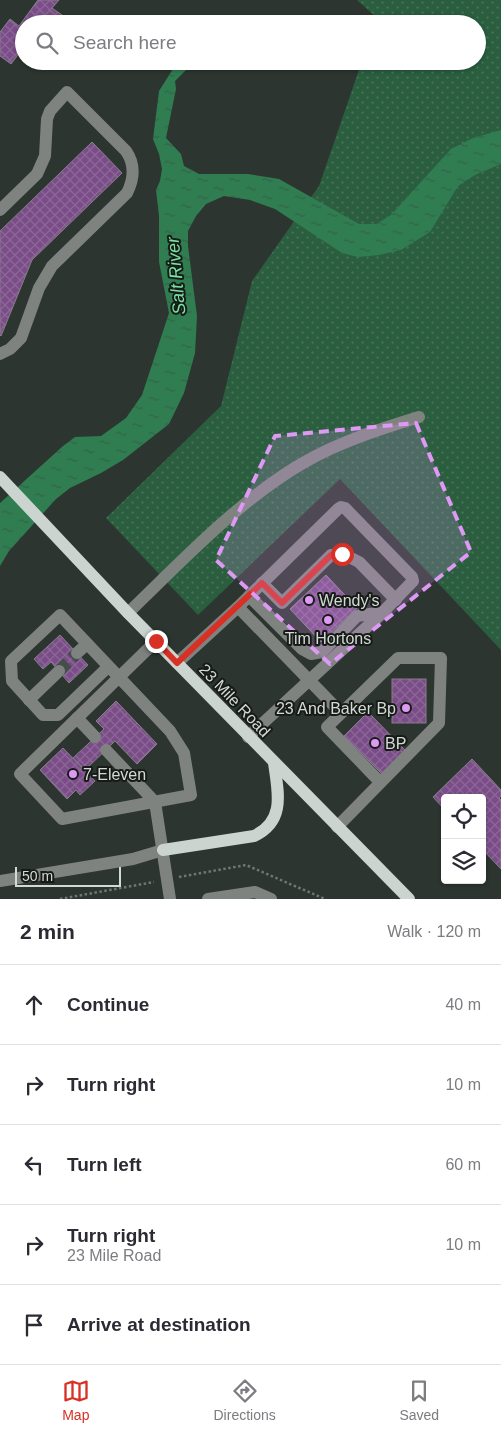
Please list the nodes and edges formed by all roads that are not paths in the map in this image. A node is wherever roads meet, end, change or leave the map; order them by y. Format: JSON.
{"nodes":[{"id":1,"x":0,"y":210,"type":"edge"},
{"id":2,"x":0,"y":354,"type":"edge"},
{"id":3,"x":419,"y":417,"type":"dead end"},
{"id":4,"x":1,"y":478,"type":"edge"},
{"id":5,"x":262,"y":583,"type":"junction"},
{"id":6,"x":249,"y":596,"type":"junction"},
{"id":7,"x":396,"y":600,"type":"junction"},
{"id":8,"x":238,"y":607,"type":"junction"},
{"id":9,"x":383,"y":612,"type":"junction"},
{"id":10,"x":128,"y":613,"type":"junction"},
{"id":11,"x":156,"y":641,"type":"junction"},
{"id":12,"x":87,"y":644,"type":"junction"},
{"id":13,"x":77,"y":653,"type":"tunnel mouth"},
{"id":14,"x":177,"y":663,"type":"junction"},
{"id":15,"x":108,"y":667,"type":"junction"},
{"id":16,"x":59,"y":671,"type":"tunnel mouth"},
{"id":17,"x":118,"y":678,"type":"junction"},
{"id":18,"x":308,"y":680,"type":"junction"},
{"id":19,"x":29,"y":700,"type":"junction"},
{"id":20,"x":341,"y":713,"type":"junction"},
{"id":21,"x":77,"y":718,"type":"junction"},
{"id":22,"x":95,"y":737,"type":"dead end"},
{"id":23,"x":248,"y":737,"type":"junction"},
{"id":24,"x":106,"y":750,"type":"dead end"},
{"id":25,"x":274,"y":762,"type":"junction"},
{"id":26,"x":380,"y":782,"type":"junction"},
{"id":27,"x":155,"y":802,"type":"junction"},
{"id":28,"x":337,"y":827,"type":"junction"},
{"id":29,"x":164,"y":850,"type":"junction"},
{"id":30,"x":0,"y":881,"type":"edge"},
{"id":31,"x":170,"y":899,"type":"edge"},
{"id":32,"x":208,"y":899,"type":"edge"},
{"id":33,"x":271,"y":899,"type":"edge"},
{"id":34,"x":409,"y":899,"type":"edge"}],
"edges":[{"from":1,"to":2,"type":"street"},
{"from":3,"to":10,"type":"street"},
{"from":4,"to":10,"type":"main road","name":"23 Mile Road"},
{"from":5,"to":6,"type":"street"},
{"from":5,"to":7,"type":"street"},
{"from":5,"to":7,"type":"street"},
{"from":6,"to":8,"type":"street"},
{"from":6,"to":9,"type":"street"},
{"from":7,"to":9,"type":"street"},
{"from":8,"to":14,"type":"street"},
{"from":8,"to":18,"type":"street"},
{"from":9,"to":18,"type":"street"},
{"from":10,"to":11,"type":"main road","name":"23 Mile Road"},
{"from":11,"to":14,"type":"main road","name":"23 Mile Road"},
{"from":11,"to":17,"type":"street"},
{"from":12,"to":13,"type":"street"},
{"from":12,"to":15,"type":"street"},
{"from":12,"to":19,"type":"street"},
{"from":14,"to":23,"type":"main road","name":"23 Mile Road"},
{"from":15,"to":17,"type":"street"},
{"from":15,"to":19,"type":"street"},
{"from":16,"to":19,"type":"street"},
{"from":17,"to":21,"type":"street"},
{"from":17,"to":27,"type":"street"},
{"from":18,"to":20,"type":"street"},
{"from":18,"to":23,"type":"street"},
{"from":20,"to":26,"type":"street"},
{"from":20,"to":26,"type":"street"},
{"from":21,"to":22,"type":"street"},
{"from":21,"to":27,"type":"street"},
{"from":23,"to":25,"type":"main road","name":"23 Mile Road"},
{"from":24,"to":27,"type":"street"},
{"from":25,"to":28,"type":"main road","name":"23 Mile Road"},
{"from":25,"to":29,"type":"main road"},
{"from":26,"to":28,"type":"street"},
{"from":27,"to":29,"type":"street"},
{"from":28,"to":34,"type":"main road","name":"23 Mile Road"},
{"from":29,"to":30,"type":"street"},
{"from":29,"to":31,"type":"street"},
{"from":32,"to":33,"type":"street"}]}
